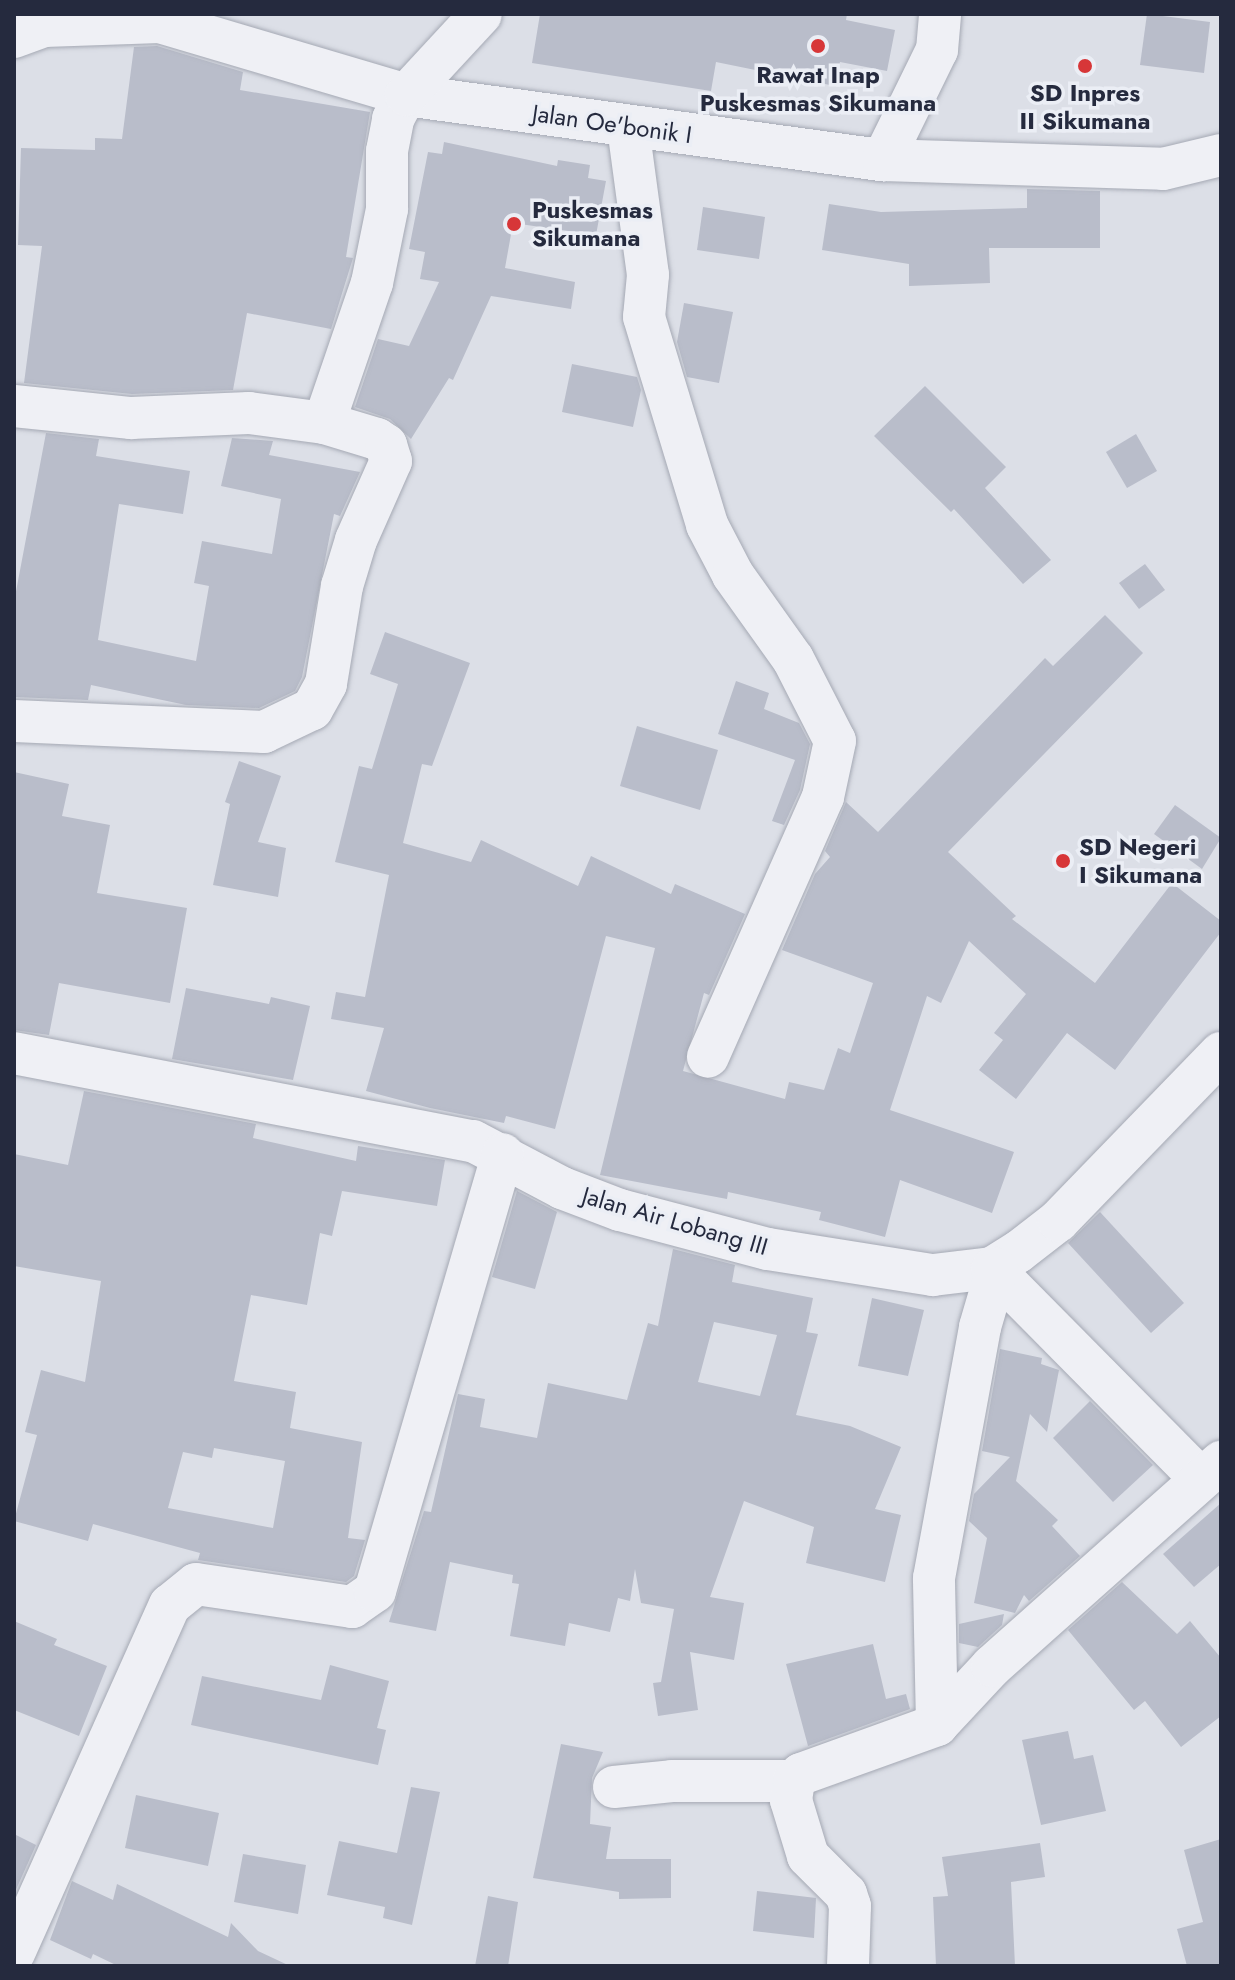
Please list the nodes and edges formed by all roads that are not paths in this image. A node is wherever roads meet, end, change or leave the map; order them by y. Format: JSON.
{"nodes":[{"id":1,"x":481,"y":14,"type":"edge"},
{"id":2,"x":940,"y":14,"type":"edge"},
{"id":3,"x":14,"y":37,"type":"edge"},
{"id":4,"x":406,"y":95,"type":"junction"},
{"id":5,"x":628,"y":127,"type":"junction"},
{"id":6,"x":1221,"y":155,"type":"edge"},
{"id":7,"x":883,"y":160,"type":"junction"},
{"id":8,"x":14,"y":406,"type":"edge"},
{"id":9,"x":324,"y":423,"type":"junction"},
{"id":10,"x":14,"y":721,"type":"edge"},
{"id":11,"x":14,"y":1053,"type":"edge"},
{"id":12,"x":1221,"y":1053,"type":"edge"},
{"id":13,"x":708,"y":1057,"type":"dead end"},
{"id":14,"x":503,"y":1154,"type":"junction"},
{"id":15,"x":994,"y":1268,"type":"junction"},
{"id":16,"x":1211,"y":1470,"type":"edge"},
{"id":17,"x":937,"y":1725,"type":"junction"},
{"id":18,"x":794,"y":1781,"type":"junction"},
{"id":19,"x":614,"y":1787,"type":"dead end"},
{"id":20,"x":14,"y":1953,"type":"edge"},
{"id":21,"x":848,"y":1966,"type":"edge"}],
"edges":[{"from":1,"to":4,"type":"street"},
{"from":2,"to":7,"type":"street"},
{"from":3,"to":4,"type":"street","name":"Jalan Oe'bonik I"},
{"from":4,"to":5,"type":"street","name":"Jalan Oe'bonik I"},
{"from":4,"to":9,"type":"street"},
{"from":5,"to":7,"type":"street","name":"Jalan Oe'bonik I"},
{"from":5,"to":13,"type":"street"},
{"from":6,"to":7,"type":"street","name":"Jalan Oe'bonik I"},
{"from":8,"to":9,"type":"street"},
{"from":9,"to":10,"type":"street"},
{"from":11,"to":14,"type":"street","name":"Jalan Air Lobang III"},
{"from":12,"to":15,"type":"street","name":"Jalan Air Lobang III"},
{"from":14,"to":15,"type":"street","name":"Jalan Air Lobang III"},
{"from":14,"to":20,"type":"street"},
{"from":15,"to":16,"type":"street"},
{"from":15,"to":17,"type":"street"},
{"from":16,"to":17,"type":"street"},
{"from":17,"to":18,"type":"street"},
{"from":18,"to":19,"type":"street"},
{"from":18,"to":21,"type":"street"}]}
